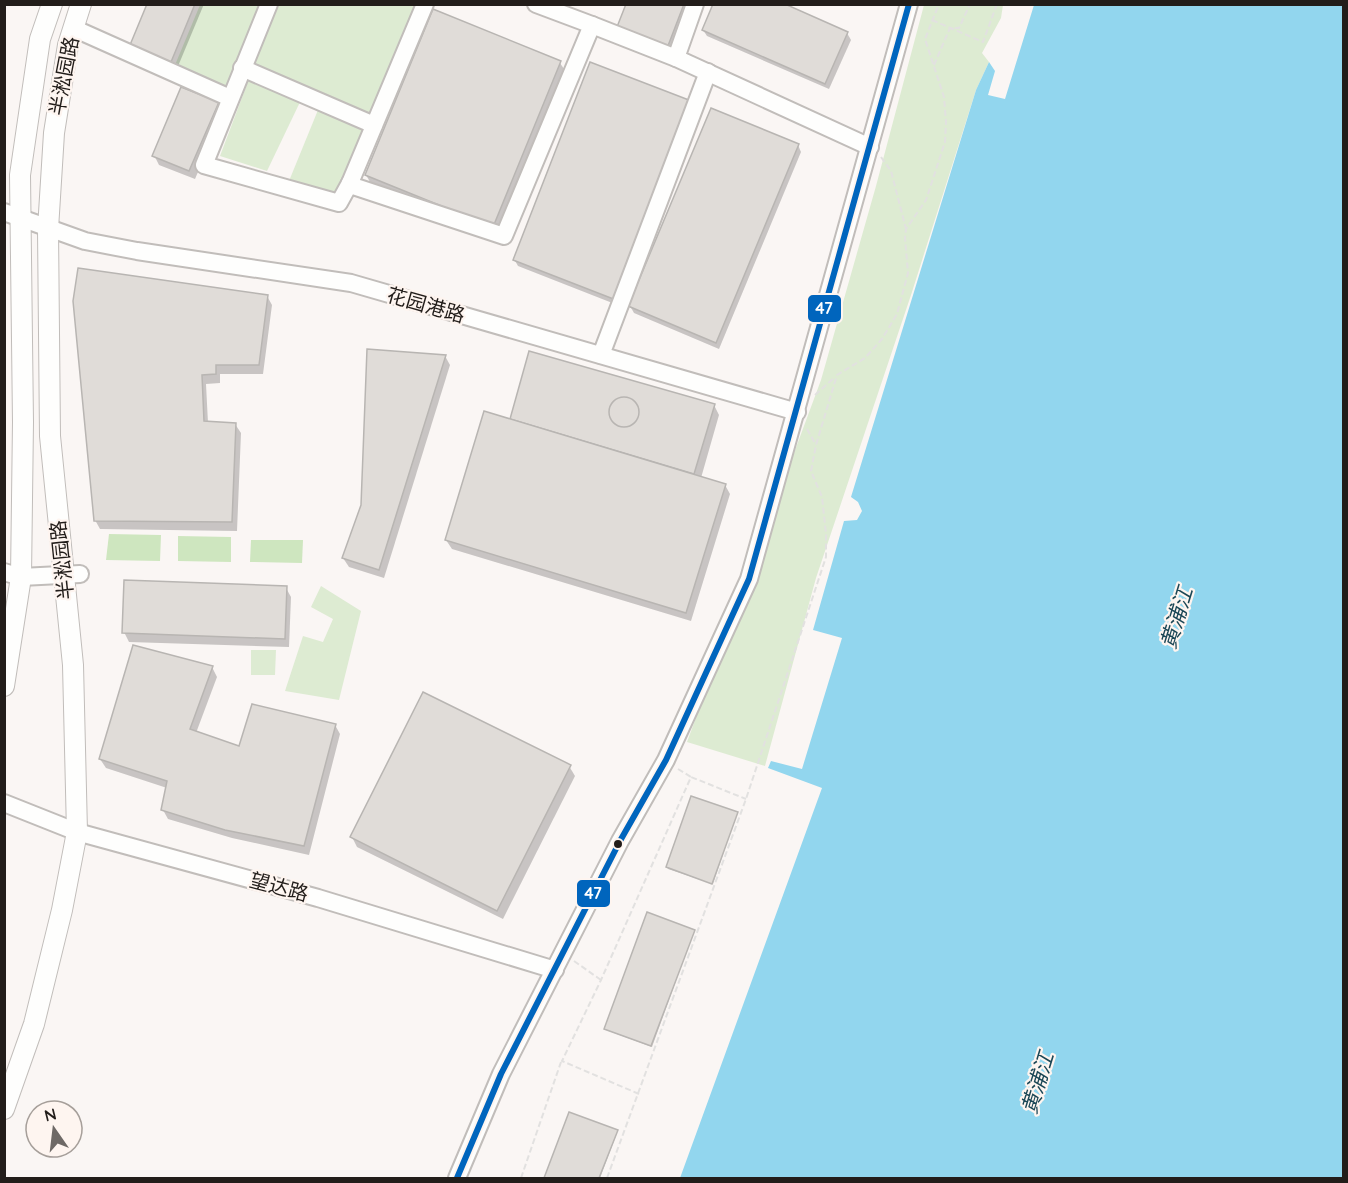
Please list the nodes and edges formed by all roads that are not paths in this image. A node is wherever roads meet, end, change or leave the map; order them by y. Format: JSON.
{"nodes":[{"id":1,"x":52,"y":4,"type":"edge"},
{"id":2,"x":81,"y":4,"type":"edge"},
{"id":3,"x":269,"y":4,"type":"edge"},
{"id":4,"x":425,"y":4,"type":"edge"},
{"id":5,"x":536,"y":4,"type":"edge"},
{"id":6,"x":695,"y":4,"type":"edge"},
{"id":7,"x":909,"y":4,"type":"edge"},
{"id":8,"x":592,"y":25,"type":"junction"},
{"id":9,"x":73,"y":28,"type":"junction"},
{"id":10,"x":676,"y":58,"type":"junction"},
{"id":11,"x":242,"y":68,"type":"junction"},
{"id":12,"x":708,"y":72,"type":"junction"},
{"id":13,"x":230,"y":98,"type":"junction"},
{"id":14,"x":374,"y":125,"type":"junction"},
{"id":15,"x":870,"y":147,"type":"junction"},
{"id":16,"x":350,"y":183,"type":"junction"},
{"id":17,"x":12,"y":215,"type":"edge"},
{"id":18,"x":48,"y":229,"type":"junction"},
{"id":19,"x":602,"y":356,"type":"junction"},
{"id":20,"x":797,"y":412,"type":"junction"},
{"id":21,"x":13,"y":574,"type":"edge"},
{"id":22,"x":71,"y":575,"type":"junction"},
{"id":23,"x":4,"y":686,"type":"edge"},
{"id":24,"x":4,"y":803,"type":"edge"},
{"id":25,"x":77,"y":832,"type":"junction"},
{"id":26,"x":555,"y":969,"type":"junction"},
{"id":27,"x":4,"y":1109,"type":"edge"},
{"id":28,"x":457,"y":1179,"type":"edge"}],
"edges":[{"from":1,"to":17,"type":"main road","name":"半淞园路"},
{"from":2,"to":9,"type":"main road","name":"半淞园路"},
{"from":3,"to":11,"type":"street"},
{"from":4,"to":14,"type":"street"},
{"from":5,"to":8,"type":"street"},
{"from":6,"to":10,"type":"street"},
{"from":7,"to":15,"type":"street"},
{"from":8,"to":10,"type":"street"},
{"from":8,"to":16,"type":"street"},
{"from":9,"to":13,"type":"street"},
{"from":9,"to":18,"type":"main road","name":"半淞园路"},
{"from":10,"to":12,"type":"street"},
{"from":11,"to":13,"type":"street"},
{"from":11,"to":14,"type":"street"},
{"from":12,"to":15,"type":"street"},
{"from":12,"to":19,"type":"street"},
{"from":13,"to":16,"type":"street"},
{"from":14,"to":16,"type":"street"},
{"from":15,"to":20,"type":"street"},
{"from":17,"to":18,"type":"street","name":"花园港路"},
{"from":17,"to":21,"type":"main road","name":"半淞园路"},
{"from":18,"to":19,"type":"street","name":"花园港路"},
{"from":18,"to":22,"type":"main road","name":"半淞园路"},
{"from":19,"to":20,"type":"street","name":"花园港路"},
{"from":20,"to":26,"type":"street"},
{"from":21,"to":22,"type":"street"},
{"from":21,"to":23,"type":"main road","name":"半淞园路"},
{"from":22,"to":25,"type":"main road","name":"半淞园路"},
{"from":24,"to":25,"type":"street","name":"望达路"},
{"from":25,"to":26,"type":"street","name":"望达路"},
{"from":25,"to":27,"type":"main road","name":"半淞园路"},
{"from":26,"to":28,"type":"street"}]}
